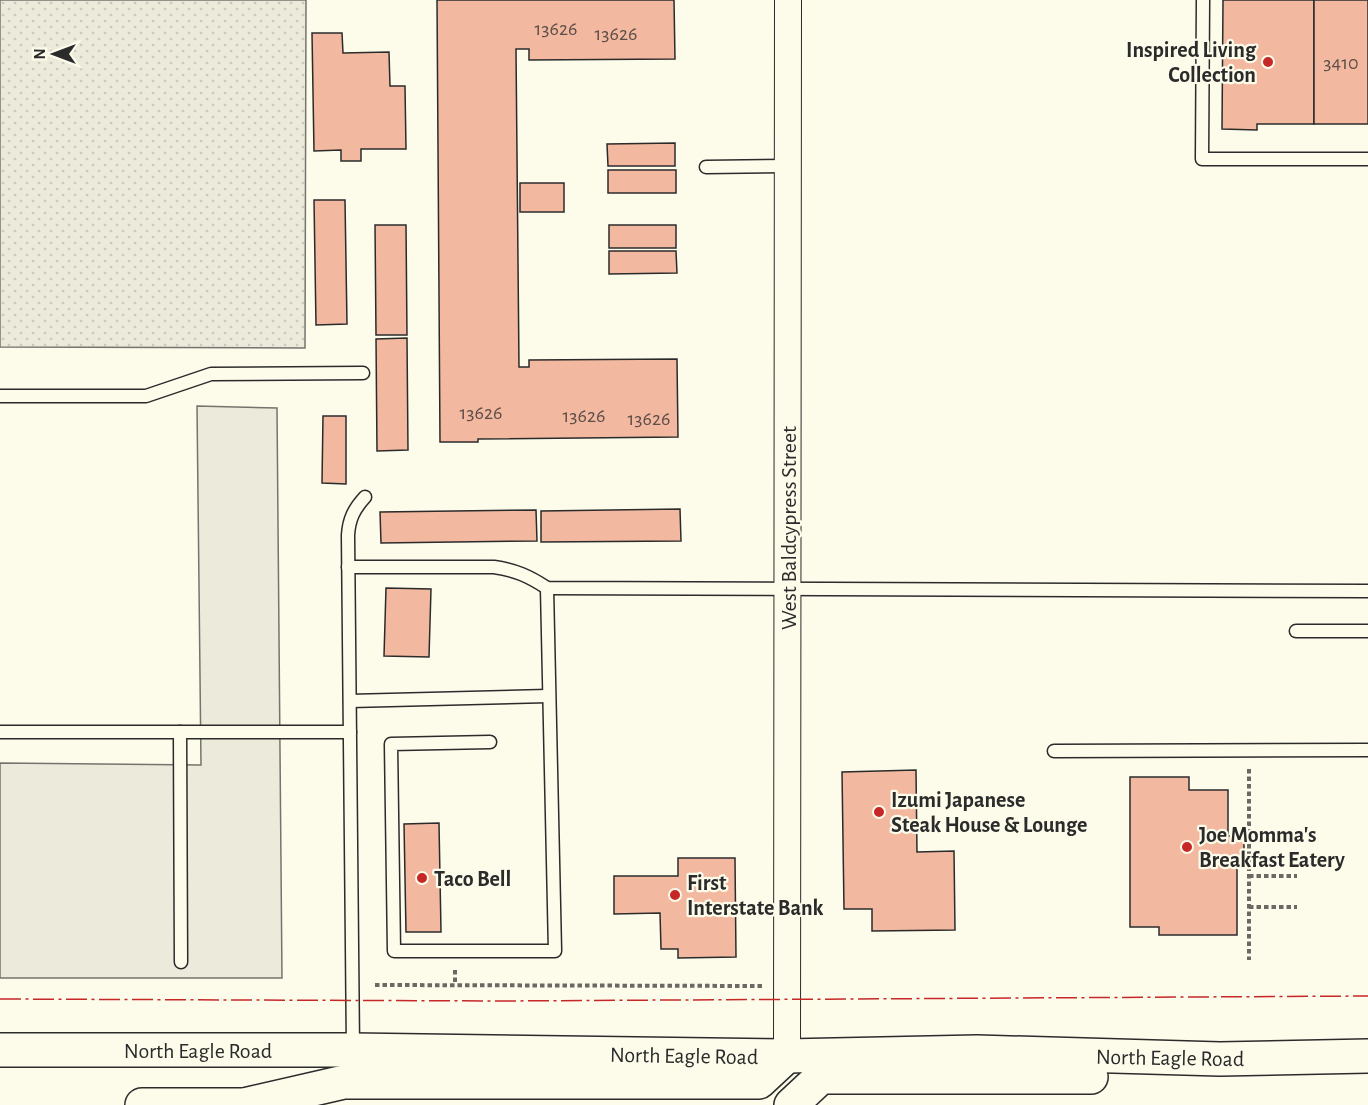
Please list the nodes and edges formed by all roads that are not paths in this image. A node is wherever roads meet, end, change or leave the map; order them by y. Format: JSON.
{"nodes":[{"id":1,"x":788,"y":0,"type":"edge"},
{"id":2,"x":1203,"y":0,"type":"edge"},
{"id":3,"x":1368,"y":159,"type":"edge"},
{"id":4,"x":788,"y":166,"type":"junction"},
{"id":5,"x":706,"y":167,"type":"dead end"},
{"id":6,"x":363,"y":373,"type":"dead end"},
{"id":7,"x":0,"y":396,"type":"edge"},
{"id":8,"x":365,"y":496,"type":"dead end"},
{"id":9,"x":348,"y":567,"type":"junction"},
{"id":10,"x":546,"y":588,"type":"junction"},
{"id":11,"x":788,"y":590,"type":"junction"},
{"id":12,"x":1368,"y":591,"type":"edge"},
{"id":13,"x":1296,"y":631,"type":"dead end"},
{"id":14,"x":1368,"y":631,"type":"edge"},
{"id":15,"x":548,"y":696,"type":"junction"},
{"id":16,"x":350,"y":701,"type":"junction"},
{"id":17,"x":0,"y":732,"type":"edge"},
{"id":18,"x":180,"y":732,"type":"junction"},
{"id":19,"x":350,"y":732,"type":"junction"},
{"id":20,"x":490,"y":742,"type":"dead end"},
{"id":21,"x":1368,"y":750,"type":"edge"},
{"id":22,"x":1054,"y":751,"type":"dead end"},
{"id":23,"x":181,"y":962,"type":"dead end"},
{"id":24,"x":0,"y":1050,"type":"edge"},
{"id":25,"x":353,"y":1050,"type":"junction"},
{"id":26,"x":787,"y":1056,"type":"junction"},
{"id":27,"x":1368,"y":1056,"type":"edge"},
{"id":28,"x":1220,"y":1059,"type":"junction"},
{"id":29,"x":248,"y":1104,"type":"edge"},
{"id":30,"x":142,"y":1105,"type":"edge"},
{"id":31,"x":386,"y":1105,"type":"edge"},
{"id":32,"x":791,"y":1105,"type":"edge"}],
"edges":[{"from":1,"to":4,"type":"street","name":"West Baldcypress Street"},
{"from":2,"to":3,"type":"lane"},
{"from":4,"to":5,"type":"lane"},
{"from":4,"to":11,"type":"street","name":"West Baldcypress Street"},
{"from":6,"to":7,"type":"lane"},
{"from":8,"to":9,"type":"lane"},
{"from":9,"to":10,"type":"lane"},
{"from":9,"to":16,"type":"lane"},
{"from":10,"to":11,"type":"lane"},
{"from":10,"to":15,"type":"lane"},
{"from":11,"to":12,"type":"lane"},
{"from":11,"to":26,"type":"street","name":"West Baldcypress Street"},
{"from":13,"to":14,"type":"lane"},
{"from":15,"to":16,"type":"lane"},
{"from":15,"to":20,"type":"lane"},
{"from":16,"to":19,"type":"lane"},
{"from":17,"to":18,"type":"lane"},
{"from":18,"to":19,"type":"lane"},
{"from":18,"to":23,"type":"lane"},
{"from":19,"to":25,"type":"lane"},
{"from":21,"to":22,"type":"lane"},
{"from":24,"to":25,"type":"highway","name":"North Eagle Road"},
{"from":25,"to":26,"type":"highway","name":"North Eagle Road"},
{"from":26,"to":28,"type":"highway","name":"North Eagle Road"},
{"from":26,"to":29,"type":"highway"},
{"from":27,"to":28,"type":"highway","name":"North Eagle Road"},
{"from":28,"to":32,"type":"highway"},
{"from":29,"to":30,"type":"highway"},
{"from":29,"to":31,"type":"highway"}]}
